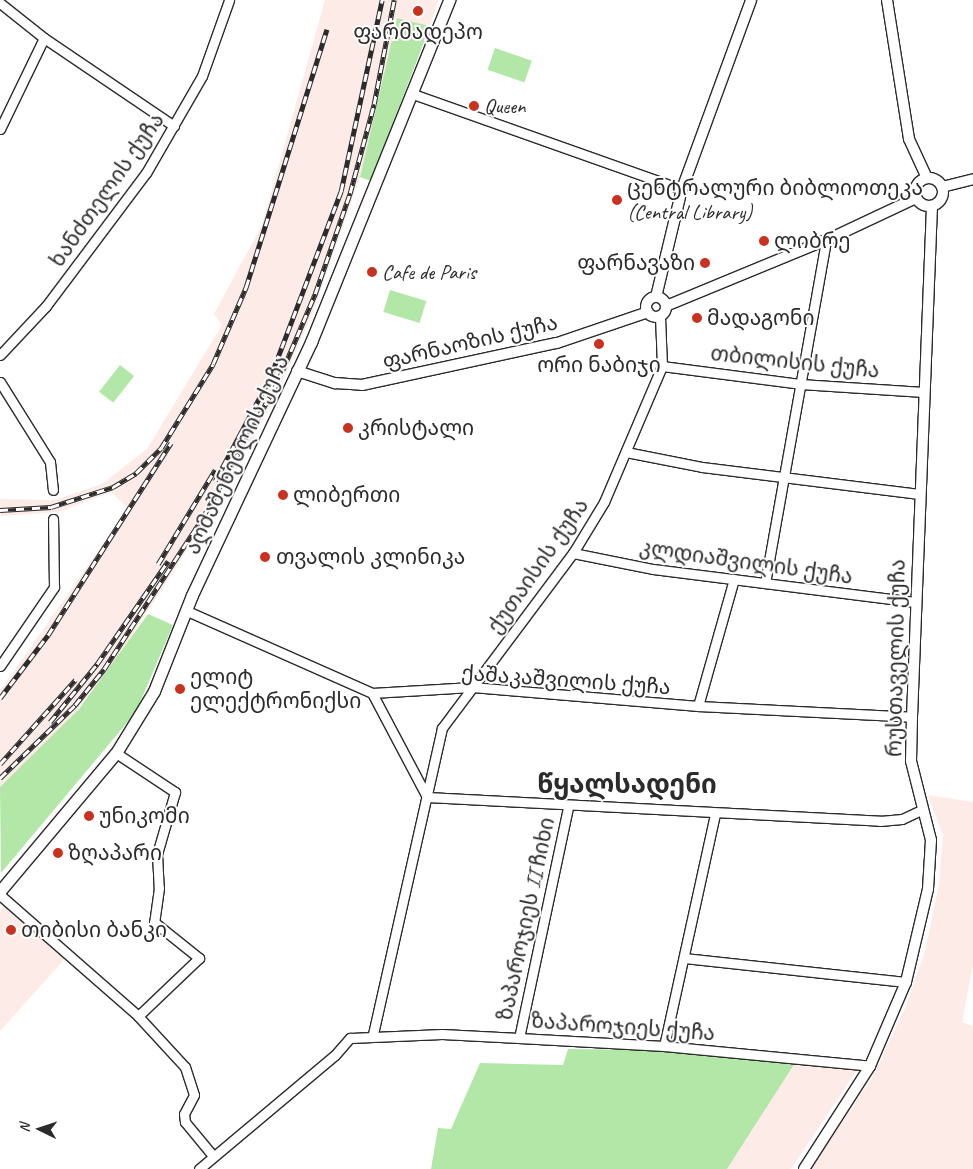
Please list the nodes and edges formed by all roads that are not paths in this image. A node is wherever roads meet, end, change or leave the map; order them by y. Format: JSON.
{"nodes":[{"id":1,"x":229,"y":0,"type":"edge"},
{"id":2,"x":449,"y":0,"type":"edge"},
{"id":3,"x":751,"y":0,"type":"edge"},
{"id":4,"x":887,"y":0,"type":"edge"},
{"id":5,"x":0,"y":3,"type":"edge"},
{"id":6,"x":44,"y":38,"type":"junction"},
{"id":7,"x":413,"y":94,"type":"junction"},
{"id":8,"x":174,"y":126,"type":"junction"},
{"id":9,"x":0,"y":129,"type":"edge"},
{"id":10,"x":926,"y":178,"type":"junction"},
{"id":11,"x":973,"y":179,"type":"edge"},
{"id":12,"x":942,"y":187,"type":"junction"},
{"id":13,"x":682,"y":190,"type":"junction"},
{"id":14,"x":916,"y":198,"type":"junction"},
{"id":15,"x":932,"y":206,"type":"junction"},
{"id":16,"x":826,"y":241,"type":"junction"},
{"id":17,"x":656,"y":297,"type":"junction"},
{"id":18,"x":666,"y":306,"type":"junction"},
{"id":19,"x":648,"y":312,"type":"junction"},
{"id":20,"x":660,"y":316,"type":"junction"},
{"id":21,"x":0,"y":355,"type":"edge"},
{"id":22,"x":662,"y":366,"type":"junction"},
{"id":23,"x":298,"y":371,"type":"junction"},
{"id":24,"x":0,"y":382,"type":"edge"},
{"id":25,"x":800,"y":384,"type":"junction"},
{"id":26,"x":924,"y":392,"type":"junction"},
{"id":27,"x":626,"y":452,"type":"junction"},
{"id":28,"x":783,"y":478,"type":"junction"},
{"id":29,"x":53,"y":490,"type":"dead end"},
{"id":30,"x":919,"y":494,"type":"junction"},
{"id":31,"x":53,"y":519,"type":"dead end"},
{"id":32,"x":573,"y":553,"type":"junction"},
{"id":33,"x":734,"y":579,"type":"junction"},
{"id":34,"x":765,"y":583,"type":"junction"},
{"id":35,"x":915,"y":602,"type":"junction"},
{"id":36,"x":187,"y":611,"type":"junction"},
{"id":37,"x":0,"y":666,"type":"edge"},
{"id":38,"x":472,"y":687,"type":"junction"},
{"id":39,"x":372,"y":693,"type":"junction"},
{"id":40,"x":698,"y":706,"type":"junction"},
{"id":41,"x":912,"y":717,"type":"junction"},
{"id":42,"x":116,"y":753,"type":"junction"},
{"id":43,"x":427,"y":797,"type":"junction"},
{"id":44,"x":568,"y":807,"type":"junction"},
{"id":45,"x":924,"y":809,"type":"junction"},
{"id":46,"x":715,"y":815,"type":"junction"},
{"id":47,"x":0,"y":891,"type":"edge"},
{"id":48,"x":0,"y":895,"type":"edge"},
{"id":49,"x":684,"y":958,"type":"junction"},
{"id":50,"x":906,"y":982,"type":"junction"},
{"id":51,"x":138,"y":1016,"type":"junction"},
{"id":52,"x":373,"y":1034,"type":"junction"},
{"id":53,"x":518,"y":1038,"type":"junction"},
{"id":54,"x":664,"y":1046,"type":"junction"},
{"id":55,"x":870,"y":1066,"type":"junction"},
{"id":56,"x":213,"y":1156,"type":"junction"},
{"id":57,"x":199,"y":1169,"type":"edge"},
{"id":58,"x":804,"y":1169,"type":"edge"}],
"edges":[{"from":1,"to":8,"type":"street","name":"ხანძთელის ქუჩა"},
{"from":2,"to":7,"type":"main road","name":"აღმაშენებლის ქუჩა"},
{"from":3,"to":13,"type":"street"},
{"from":4,"to":10,"type":"street"},
{"from":5,"to":6,"type":"street"},
{"from":6,"to":8,"type":"street"},
{"from":6,"to":9,"type":"street"},
{"from":7,"to":13,"type":"street"},
{"from":7,"to":23,"type":"main road","name":"აღმაშენებლის ქუჩა"},
{"from":8,"to":21,"type":"street","name":"ხანძთელის ქუჩა"},
{"from":10,"to":12,"type":"street"},
{"from":10,"to":14,"type":"street"},
{"from":11,"to":12,"type":"street"},
{"from":12,"to":15,"type":"street"},
{"from":13,"to":17,"type":"street"},
{"from":14,"to":15,"type":"street"},
{"from":14,"to":16,"type":"street"},
{"from":15,"to":26,"type":"street","name":"რუსთაველის ქუჩა"},
{"from":16,"to":18,"type":"street"},
{"from":16,"to":25,"type":"street"},
{"from":17,"to":18,"type":"street"},
{"from":17,"to":19,"type":"street"},
{"from":18,"to":20,"type":"street"},
{"from":19,"to":20,"type":"street"},
{"from":19,"to":23,"type":"street","name":"ფარნაოზის ქუჩა"},
{"from":20,"to":22,"type":"street","name":"ქუთაისის ქუჩა"},
{"from":22,"to":25,"type":"street","name":"თბილისის ქუჩა"},
{"from":22,"to":27,"type":"street","name":"ქუთაისის ქუჩა"},
{"from":23,"to":36,"type":"main road","name":"აღმაშენებლის ქუჩა"},
{"from":24,"to":29,"type":"street"},
{"from":25,"to":26,"type":"street","name":"თბილისის ქუჩა"},
{"from":25,"to":28,"type":"street"},
{"from":26,"to":30,"type":"street","name":"რუსთაველის ქუჩა"},
{"from":27,"to":28,"type":"street"},
{"from":27,"to":32,"type":"street","name":"ქუთაისის ქუჩა"},
{"from":28,"to":30,"type":"street"},
{"from":28,"to":34,"type":"street"},
{"from":30,"to":35,"type":"street","name":"რუსთაველის ქუჩა"},
{"from":31,"to":37,"type":"street"},
{"from":32,"to":33,"type":"street","name":"კლდიაშვილის ქუჩა"},
{"from":32,"to":38,"type":"street","name":"ქუთაისის ქუჩა"},
{"from":33,"to":34,"type":"street","name":"კლდიაშვილის ქუჩა"},
{"from":33,"to":40,"type":"street","name":"ქაშაკაშვილის ქუჩა"},
{"from":34,"to":35,"type":"street","name":"კლდიაშვილის ქუჩა"},
{"from":35,"to":41,"type":"street","name":"რუსთაველის ქუჩა"},
{"from":36,"to":39,"type":"street"},
{"from":36,"to":42,"type":"main road","name":"აღმაშენებლის ქუჩა"},
{"from":38,"to":39,"type":"street","name":"ქაშაკაშვილის ქუჩა"},
{"from":38,"to":40,"type":"street","name":"ქაშაკაშვილის ქუჩა"},
{"from":38,"to":43,"type":"street","name":"ქუთაისის ქუჩა"},
{"from":39,"to":43,"type":"street"},
{"from":40,"to":41,"type":"street","name":"ქაშაკაშვილის ქუჩა"},
{"from":41,"to":45,"type":"street","name":"რუსთაველის ქუჩა"},
{"from":42,"to":47,"type":"main road","name":"აღმაშენებლის ქუჩა"},
{"from":42,"to":51,"type":"street"},
{"from":43,"to":44,"type":"street"},
{"from":43,"to":52,"type":"street","name":"ქუთაისის ქუჩა"},
{"from":44,"to":46,"type":"street"},
{"from":44,"to":53,"type":"street","name":"ზაპაროჯიეს II ჩიხი"},
{"from":45,"to":46,"type":"street"},
{"from":45,"to":50,"type":"street","name":"რუსთაველის ქუჩა"},
{"from":46,"to":49,"type":"street"},
{"from":48,"to":51,"type":"street"},
{"from":49,"to":50,"type":"street"},
{"from":49,"to":54,"type":"street"},
{"from":50,"to":55,"type":"street","name":"რუსთაველის ქუჩა"},
{"from":51,"to":56,"type":"street"},
{"from":52,"to":53,"type":"street","name":"ზაპაროჯიეს ქუჩა"},
{"from":52,"to":56,"type":"street","name":"ზაპაროჯიეს ქუჩა"},
{"from":53,"to":54,"type":"street","name":"ზაპაროჯიეს ქუჩა"},
{"from":54,"to":55,"type":"street","name":"ზაპაროჯიეს ქუჩა"},
{"from":55,"to":58,"type":"street","name":"რუსთაველის ქუჩა"},
{"from":56,"to":57,"type":"street","name":"ზაპაროჯიეს ქუჩა"}]}
